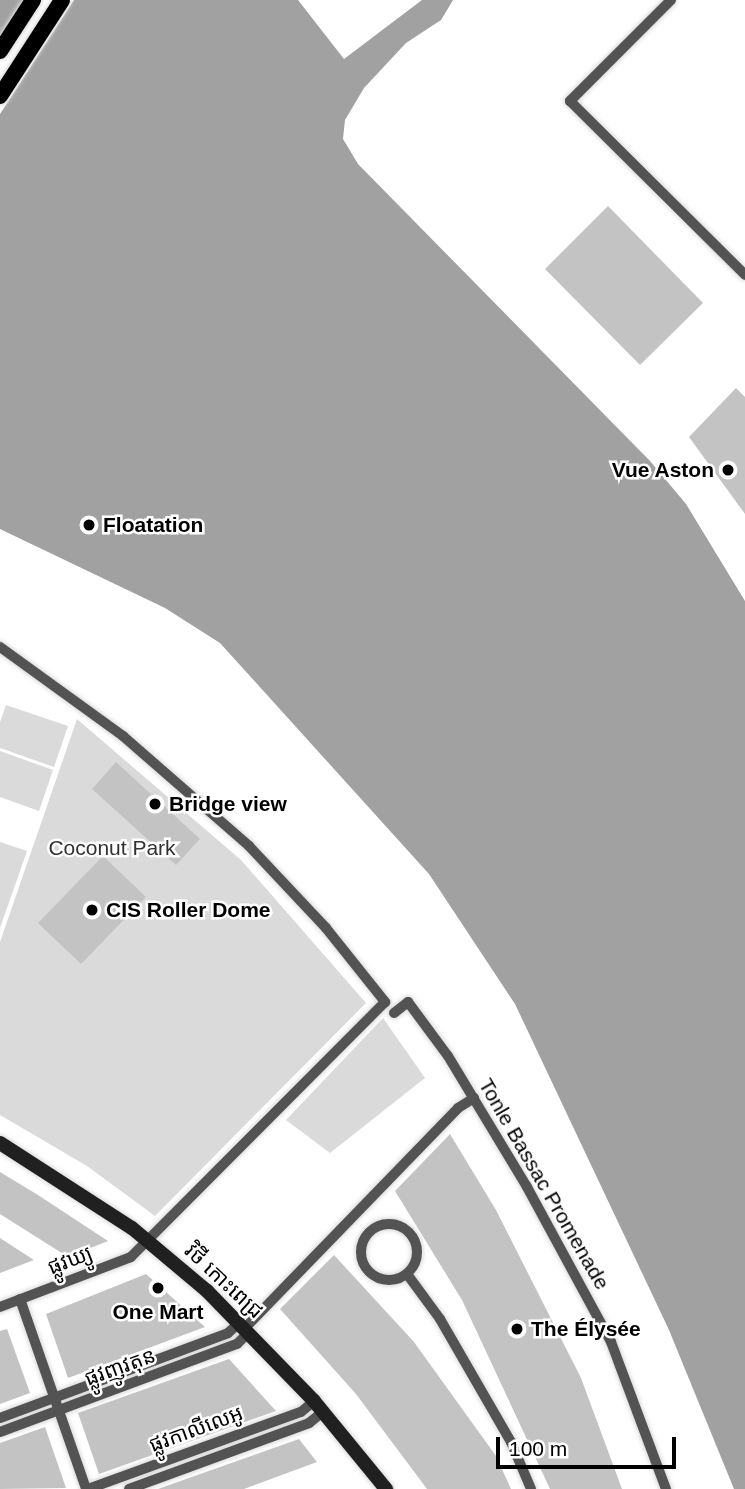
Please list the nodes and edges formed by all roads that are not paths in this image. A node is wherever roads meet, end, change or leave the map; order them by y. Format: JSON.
{"nodes":[{"id":1,"x":33,"y":0,"type":"edge"},
{"id":2,"x":62,"y":0,"type":"edge"},
{"id":3,"x":671,"y":0,"type":"edge"},
{"id":4,"x":0,"y":51,"type":"edge"},
{"id":5,"x":0,"y":96,"type":"edge"},
{"id":6,"x":745,"y":275,"type":"edge"},
{"id":7,"x":0,"y":647,"type":"edge"},
{"id":8,"x":394,"y":1013,"type":"dead end"},
{"id":9,"x":474,"y":1098,"type":"junction"},
{"id":10,"x":0,"y":1143,"type":"edge"},
{"id":11,"x":356,"y":1213,"type":"junction"},
{"id":12,"x":371,"y":1230,"type":"junction"},
{"id":13,"x":148,"y":1241,"type":"junction"},
{"id":14,"x":407,"y":1274,"type":"junction"},
{"id":15,"x":20,"y":1299,"type":"junction"},
{"id":16,"x":0,"y":1307,"type":"edge"},
{"id":17,"x":244,"y":1328,"type":"junction"},
{"id":18,"x":54,"y":1398,"type":"junction"},
{"id":19,"x":319,"y":1406,"type":"junction"},
{"id":20,"x":59,"y":1410,"type":"junction"},
{"id":21,"x":0,"y":1418,"type":"edge"},
{"id":22,"x":0,"y":1432,"type":"edge"},
{"id":23,"x":384,"y":1488,"type":"edge"},
{"id":24,"x":87,"y":1489,"type":"edge"},
{"id":25,"x":129,"y":1489,"type":"edge"},
{"id":26,"x":531,"y":1489,"type":"edge"},
{"id":27,"x":666,"y":1489,"type":"edge"}],
"edges":[{"from":1,"to":4,"type":"main road"},
{"from":2,"to":5,"type":"main road"},
{"from":3,"to":6,"type":"street"},
{"from":7,"to":13,"type":"street","name":"ផ្លូវឃ្យូ"},
{"from":8,"to":9,"type":"street","name":"Tonle Bassac Promenade"},
{"from":9,"to":11,"type":"street"},
{"from":9,"to":27,"type":"street","name":"Tonle Bassac Promenade"},
{"from":10,"to":13,"type":"main road","name":"វិថី កោះពេជ្រ"},
{"from":11,"to":12,"type":"street"},
{"from":11,"to":17,"type":"street"},
{"from":12,"to":14,"type":"street"},
{"from":12,"to":14,"type":"street"},
{"from":13,"to":15,"type":"street","name":"ផ្លូវឃ្យូ"},
{"from":13,"to":17,"type":"main road","name":"វិថី កោះពេជ្រ"},
{"from":14,"to":26,"type":"street"},
{"from":15,"to":16,"type":"street","name":"ផ្លូវឃ្យូ"},
{"from":15,"to":18,"type":"street"},
{"from":17,"to":18,"type":"street","name":"ផ្លូវញូវតុន"},
{"from":17,"to":19,"type":"main road","name":"វិថី កោះពេជ្រ"},
{"from":17,"to":20,"type":"street","name":"ផ្លូវញូវតុន"},
{"from":18,"to":20,"type":"street"},
{"from":18,"to":21,"type":"street","name":"ផ្លូវញូវតុន"},
{"from":19,"to":23,"type":"main road","name":"វិថី កោះពេជ្រ"},
{"from":19,"to":24,"type":"street","name":"ផ្លូវកាលីលេអូ"},
{"from":19,"to":25,"type":"street","name":"ផ្លូវកាលីលេអូ"},
{"from":20,"to":22,"type":"street","name":"ផ្លូវញូវតុន"},
{"from":20,"to":24,"type":"street"}]}
